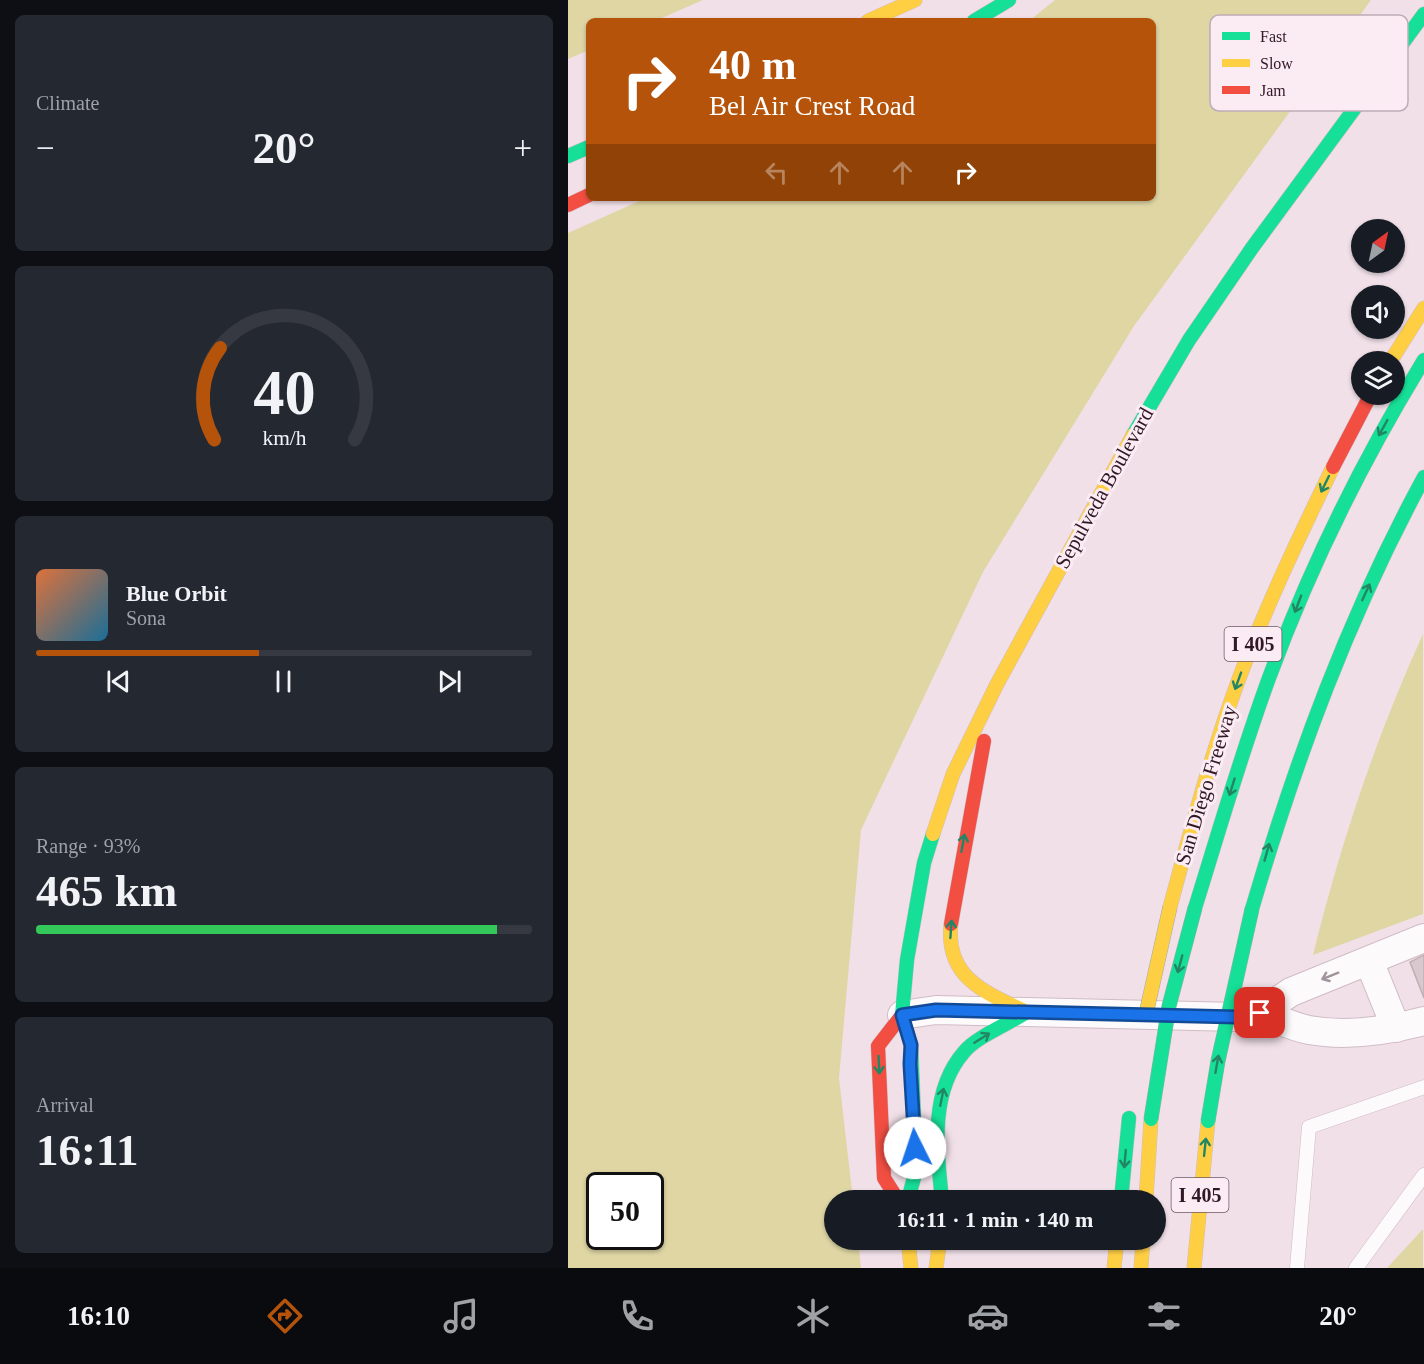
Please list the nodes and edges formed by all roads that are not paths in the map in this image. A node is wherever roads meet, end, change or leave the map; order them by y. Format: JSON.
{"nodes":[{"id":1,"x":915,"y":0,"type":"edge"},
{"id":2,"x":1009,"y":0,"type":"edge"},
{"id":3,"x":1423,"y":14,"type":"edge"},
{"id":4,"x":875,"y":18,"type":"edge"},
{"id":5,"x":979,"y":18,"type":"edge"},
{"id":6,"x":1408,"y":35,"type":"edge"},
{"id":7,"x":1352,"y":111,"type":"edge"},
{"id":8,"x":586,"y":148,"type":"edge"},
{"id":9,"x":568,"y":156,"type":"edge"},
{"id":10,"x":586,"y":196,"type":"edge"},
{"id":11,"x":568,"y":205,"type":"edge"},
{"id":12,"x":1423,"y":308,"type":"edge"},
{"id":13,"x":1397,"y":351,"type":"edge"},
{"id":14,"x":1423,"y":360,"type":"edge"},
{"id":15,"x":1365,"y":405,"type":"edge"},
{"id":16,"x":1423,"y":477,"type":"edge"},
{"id":17,"x":997,"y":684,"type":"junction"},
{"id":18,"x":1423,"y":938,"type":"edge"},
{"id":19,"x":1369,"y":961,"type":"junction"},
{"id":20,"x":1027,"y":1012,"type":"junction"},
{"id":21,"x":1260,"y":1013,"type":"junction"},
{"id":22,"x":902,"y":1015,"type":"junction"},
{"id":23,"x":1423,"y":1021,"type":"edge"},
{"id":24,"x":1396,"y":1028,"type":"junction"},
{"id":25,"x":1143,"y":1030,"type":"dead end"},
{"id":26,"x":1423,"y":1087,"type":"edge"},
{"id":27,"x":1129,"y":1113,"type":"dead end"},
{"id":28,"x":1423,"y":1175,"type":"edge"},
{"id":29,"x":892,"y":1190,"type":"edge"},
{"id":30,"x":911,"y":1190,"type":"edge"},
{"id":31,"x":941,"y":1190,"type":"edge"},
{"id":32,"x":1122,"y":1190,"type":"edge"},
{"id":33,"x":1147,"y":1190,"type":"edge"},
{"id":34,"x":909,"y":1250,"type":"edge"},
{"id":35,"x":938,"y":1250,"type":"edge"},
{"id":36,"x":1116,"y":1250,"type":"edge"},
{"id":37,"x":1142,"y":1250,"type":"edge"},
{"id":38,"x":911,"y":1268,"type":"edge"},
{"id":39,"x":936,"y":1268,"type":"edge"},
{"id":40,"x":1114,"y":1268,"type":"edge"},
{"id":41,"x":1141,"y":1268,"type":"edge"},
{"id":42,"x":1194,"y":1268,"type":"edge"},
{"id":43,"x":1297,"y":1268,"type":"edge"},
{"id":44,"x":1356,"y":1268,"type":"edge"}],
"edges":[{"from":1,"to":4,"type":"main road"},
{"from":2,"to":5,"type":"main road"},
{"from":3,"to":6,"type":"main road","name":"Sepulveda Boulevard"},
{"from":7,"to":17,"type":"main road","name":"Sepulveda Boulevard"},
{"from":8,"to":9,"type":"main road"},
{"from":10,"to":11,"type":"main road"},
{"from":12,"to":13,"type":"main road"},
{"from":14,"to":33,"type":"main road","one_way":true,"bridge":true},
{"from":15,"to":25,"type":"main road","name":"San Diego Freeway","number":"I 405","one_way":true,"bridge":true},
{"from":42,"to":16,"type":"main road","number":"I 405","one_way":true,"bridge":true},
{"from":20,"to":17,"type":"main road","one_way":true},
{"from":17,"to":22,"type":"main road","name":"Sepulveda Boulevard"},
{"from":18,"to":19,"type":"street"},
{"from":19,"to":21,"type":"street","one_way":true},
{"from":19,"to":24,"type":"street"},
{"from":20,"to":21,"type":"street"},
{"from":20,"to":22,"type":"street"},
{"from":31,"to":20,"type":"main road","one_way":true},
{"from":21,"to":24,"type":"street"},
{"from":22,"to":29,"type":"main road","one_way":true},
{"from":22,"to":30,"type":"main road"},
{"from":23,"to":24,"type":"street"},
{"from":26,"to":43,"type":"lane"},
{"from":27,"to":32,"type":"main road","one_way":true},
{"from":28,"to":44,"type":"lane"},
{"from":34,"to":38,"type":"main road"},
{"from":35,"to":39,"type":"main road"},
{"from":36,"to":40,"type":"main road"},
{"from":37,"to":41,"type":"main road"}]}
